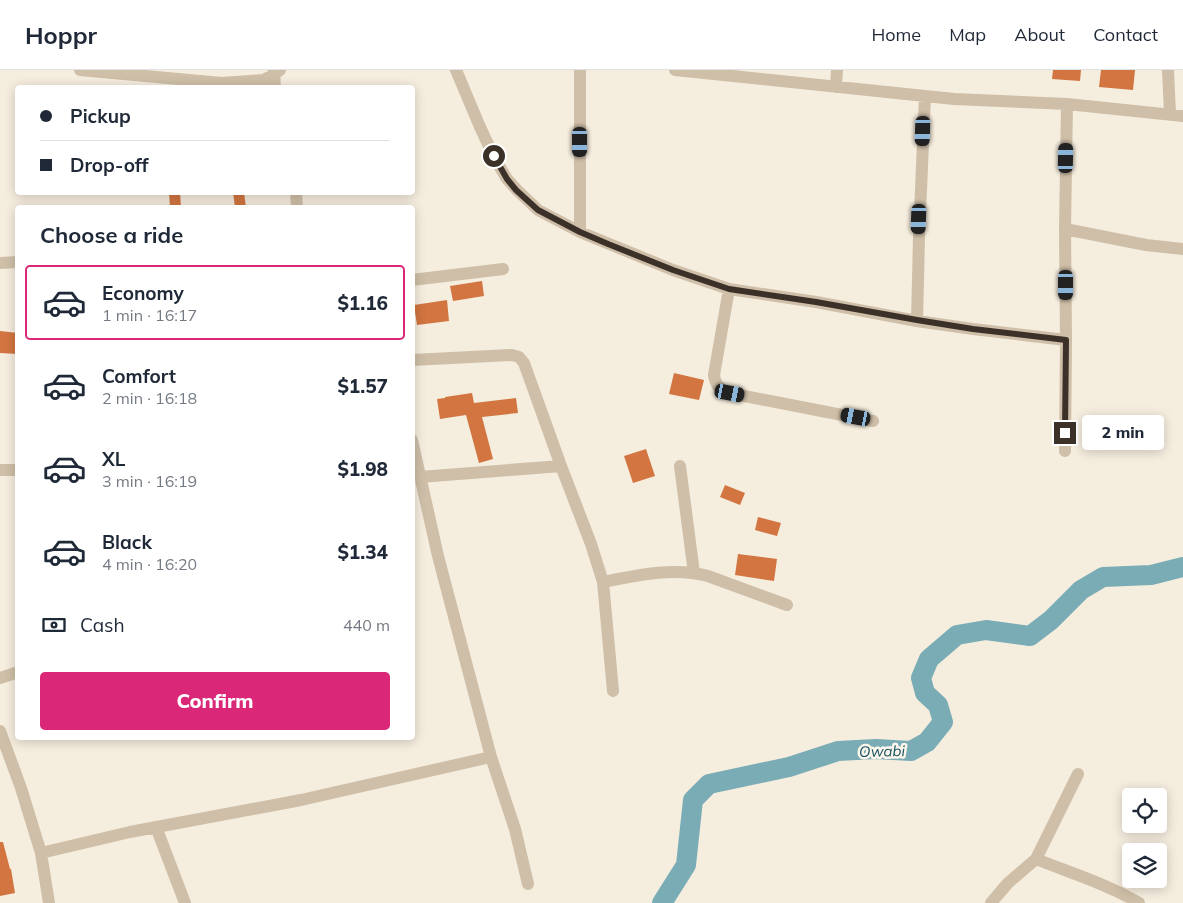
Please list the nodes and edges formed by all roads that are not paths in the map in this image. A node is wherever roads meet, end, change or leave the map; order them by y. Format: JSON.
{"nodes":[{"id":1,"x":86,"y":70,"type":"edge"},
{"id":2,"x":456,"y":70,"type":"edge"},
{"id":3,"x":580,"y":70,"type":"edge"},
{"id":4,"x":675,"y":70,"type":"edge"},
{"id":5,"x":837,"y":70,"type":"edge"},
{"id":6,"x":1168,"y":70,"type":"edge"},
{"id":7,"x":716,"y":72,"type":"edge"},
{"id":8,"x":276,"y":76,"type":"edge"},
{"id":9,"x":836,"y":87,"type":"junction"},
{"id":10,"x":924,"y":96,"type":"junction"},
{"id":11,"x":1067,"y":104,"type":"junction"},
{"id":12,"x":1177,"y":115,"type":"edge"},
{"id":13,"x":1065,"y":229,"type":"junction"},
{"id":14,"x":580,"y":232,"type":"junction"},
{"id":15,"x":1183,"y":249,"type":"edge"},
{"id":16,"x":15,"y":262,"type":"edge"},
{"id":17,"x":0,"y":263,"type":"edge"},
{"id":18,"x":504,"y":269,"type":"dead end"},
{"id":19,"x":415,"y":280,"type":"edge"},
{"id":20,"x":729,"y":289,"type":"junction"},
{"id":21,"x":917,"y":320,"type":"junction"},
{"id":22,"x":1066,"y":340,"type":"junction"},
{"id":23,"x":415,"y":360,"type":"edge"},
{"id":24,"x":874,"y":421,"type":"dead end"},
{"id":25,"x":1065,"y":451,"type":"dead end"},
{"id":26,"x":415,"y":452,"type":"edge"},
{"id":27,"x":561,"y":466,"type":"junction"},
{"id":28,"x":680,"y":466,"type":"dead end"},
{"id":29,"x":0,"y":470,"type":"edge"},
{"id":30,"x":15,"y":470,"type":"edge"},
{"id":31,"x":420,"y":477,"type":"junction"},
{"id":32,"x":694,"y":573,"type":"junction"},
{"id":33,"x":603,"y":582,"type":"junction"},
{"id":34,"x":787,"y":605,"type":"dead end"},
{"id":35,"x":15,"y":673,"type":"edge"},
{"id":36,"x":0,"y":678,"type":"edge"},
{"id":37,"x":612,"y":690,"type":"dead end"},
{"id":38,"x":0,"y":731,"type":"edge"},
{"id":39,"x":491,"y":757,"type":"junction"},
{"id":40,"x":1078,"y":774,"type":"dead end"},
{"id":41,"x":156,"y":827,"type":"junction"},
{"id":42,"x":41,"y":853,"type":"junction"},
{"id":43,"x":1036,"y":859,"type":"junction"},
{"id":44,"x":528,"y":884,"type":"dead end"},
{"id":45,"x":49,"y":903,"type":"edge"},
{"id":46,"x":185,"y":903,"type":"edge"},
{"id":47,"x":991,"y":903,"type":"edge"},
{"id":48,"x":1139,"y":903,"type":"edge"}],
"edges":[{"from":1,"to":8,"type":"street"},
{"from":2,"to":14,"type":"street"},
{"from":3,"to":14,"type":"street"},
{"from":4,"to":7,"type":"street"},
{"from":5,"to":9,"type":"street"},
{"from":6,"to":12,"type":"street"},
{"from":7,"to":9,"type":"street"},
{"from":9,"to":10,"type":"street"},
{"from":10,"to":11,"type":"street"},
{"from":10,"to":21,"type":"street"},
{"from":11,"to":12,"type":"street"},
{"from":11,"to":13,"type":"street"},
{"from":13,"to":15,"type":"street"},
{"from":13,"to":22,"type":"street"},
{"from":14,"to":20,"type":"street"},
{"from":16,"to":17,"type":"street"},
{"from":18,"to":19,"type":"street"},
{"from":20,"to":21,"type":"street"},
{"from":20,"to":24,"type":"street"},
{"from":21,"to":22,"type":"street"},
{"from":22,"to":25,"type":"street"},
{"from":23,"to":27,"type":"street"},
{"from":26,"to":31,"type":"street"},
{"from":27,"to":31,"type":"street"},
{"from":27,"to":33,"type":"street"},
{"from":28,"to":32,"type":"street"},
{"from":29,"to":30,"type":"street"},
{"from":31,"to":39,"type":"street"},
{"from":32,"to":33,"type":"street"},
{"from":32,"to":34,"type":"street"},
{"from":33,"to":37,"type":"street"},
{"from":35,"to":36,"type":"street"},
{"from":38,"to":42,"type":"street"},
{"from":39,"to":41,"type":"street"},
{"from":39,"to":44,"type":"street"},
{"from":40,"to":43,"type":"street"},
{"from":41,"to":42,"type":"street"},
{"from":41,"to":46,"type":"street"},
{"from":42,"to":45,"type":"street"},
{"from":43,"to":47,"type":"street"},
{"from":43,"to":48,"type":"street"}]}
